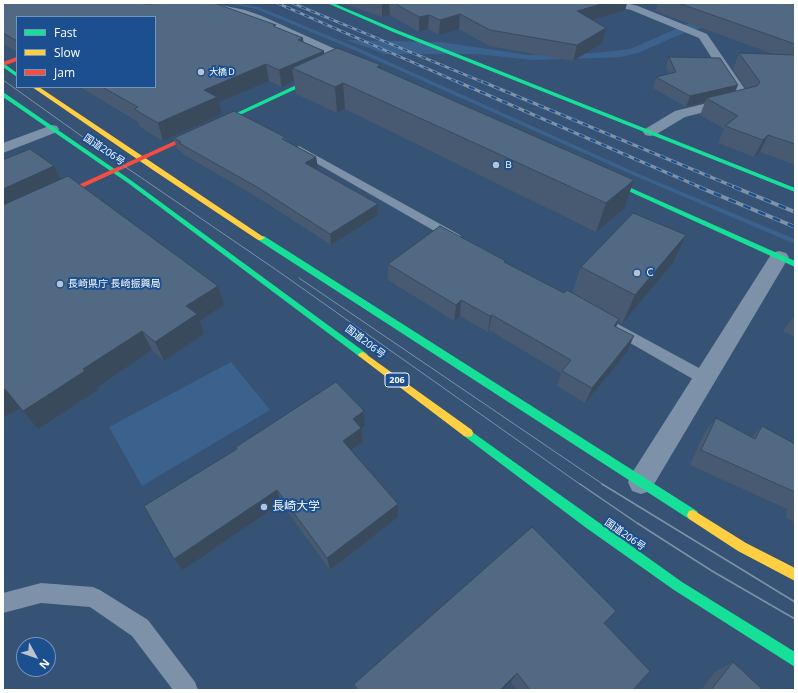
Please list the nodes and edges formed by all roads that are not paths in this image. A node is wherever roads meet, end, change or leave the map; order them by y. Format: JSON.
{"nodes":[{"id":1,"x":196,"y":3,"type":"edge"},
{"id":2,"x":329,"y":3,"type":"edge"},
{"id":3,"x":612,"y":3,"type":"edge"},
{"id":4,"x":655,"y":6,"type":"dead end"},
{"id":5,"x":634,"y":8,"type":"junction"},
{"id":6,"x":16,"y":59,"type":"edge"},
{"id":7,"x":3,"y":64,"type":"edge"},
{"id":8,"x":351,"y":64,"type":"edge"},
{"id":9,"x":329,"y":71,"type":"edge"},
{"id":10,"x":16,"y":74,"type":"edge"},
{"id":11,"x":36,"y":88,"type":"edge"},
{"id":12,"x":3,"y":94,"type":"edge"},
{"id":13,"x":237,"y":114,"type":"junction"},
{"id":14,"x":250,"y":122,"type":"edge"},
{"id":15,"x":52,"y":129,"type":"junction"},
{"id":16,"x":650,"y":132,"type":"junction"},
{"id":17,"x":285,"y":141,"type":"edge"},
{"id":18,"x":3,"y":148,"type":"edge"},
{"id":19,"x":140,"y":158,"type":"junction"},
{"id":20,"x":114,"y":170,"type":"junction"},
{"id":21,"x":599,"y":175,"type":"edge"},
{"id":22,"x":795,"y":190,"type":"edge"},
{"id":23,"x":3,"y":222,"type":"edge"},
{"id":24,"x":470,"y":246,"type":"edge"},
{"id":25,"x":787,"y":260,"type":"edge"},
{"id":26,"x":608,"y":324,"type":"edge"},
{"id":27,"x":704,"y":378,"type":"junction"},
{"id":28,"x":641,"y":482,"type":"junction"},
{"id":29,"x":795,"y":575,"type":"edge"},
{"id":30,"x":3,"y":603,"type":"edge"},
{"id":31,"x":795,"y":660,"type":"edge"},
{"id":32,"x":187,"y":690,"type":"edge"}],
"edges":[{"from":1,"to":8,"type":"street"},
{"from":2,"to":16,"type":"main road"},
{"from":3,"to":5,"type":"street"},
{"from":4,"to":5,"type":"street"},
{"from":5,"to":16,"type":"street"},
{"from":6,"to":7,"type":"main road"},
{"from":7,"to":10,"type":"main road"},
{"from":9,"to":13,"type":"main road"},
{"from":11,"to":19,"type":"main road","name":"国道206号"},
{"from":12,"to":15,"type":"main road","name":"国道206号","number":"206"},
{"from":13,"to":14,"type":"lane"},
{"from":13,"to":19,"type":"main road"},
{"from":15,"to":18,"type":"street"},
{"from":15,"to":20,"type":"main road","name":"国道206号","number":"206"},
{"from":16,"to":22,"type":"main road"},
{"from":17,"to":24,"type":"lane"},
{"from":19,"to":20,"type":"main road"},
{"from":19,"to":28,"type":"main road","name":"国道206号"},
{"from":20,"to":23,"type":"main road"},
{"from":20,"to":31,"type":"main road","name":"国道206号","number":"206"},
{"from":21,"to":25,"type":"main road"},
{"from":25,"to":27,"type":"street"},
{"from":26,"to":27,"type":"lane"},
{"from":27,"to":28,"type":"street"},
{"from":28,"to":29,"type":"main road","name":"国道206号"},
{"from":30,"to":32,"type":"lane"}]}
